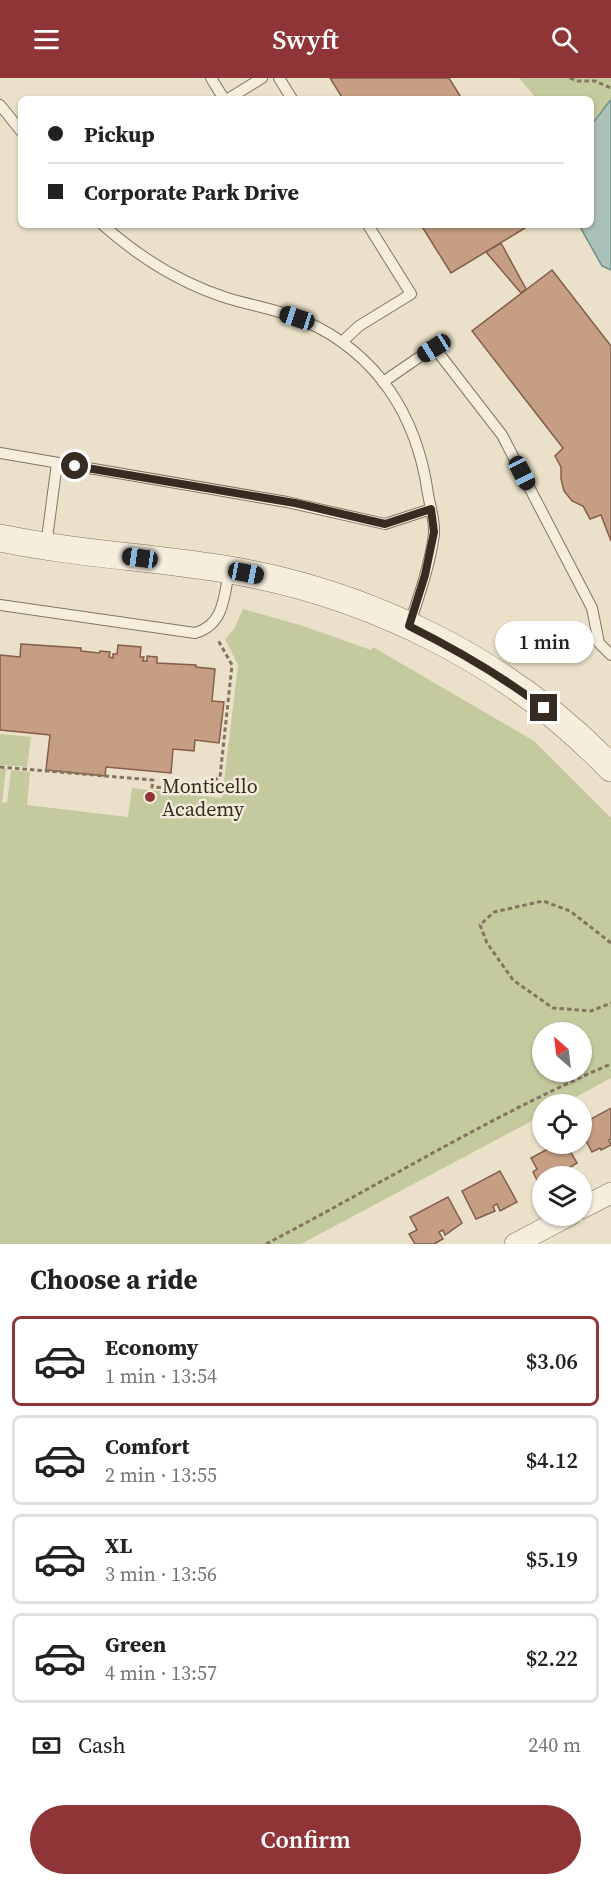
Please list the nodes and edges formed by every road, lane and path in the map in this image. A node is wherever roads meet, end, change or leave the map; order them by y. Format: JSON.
{"nodes":[{"id":1,"x":211,"y":78,"type":"edge"},
{"id":2,"x":262,"y":78,"type":"edge"},
{"id":3,"x":279,"y":78,"type":"edge"},
{"id":4,"x":570,"y":78,"type":"edge"},
{"id":5,"x":611,"y":87,"type":"edge"},
{"id":6,"x":224,"y":96,"type":"edge"},
{"id":7,"x":231,"y":96,"type":"edge"},
{"id":8,"x":289,"y":96,"type":"edge"},
{"id":9,"x":0,"y":105,"type":"edge"},
{"id":10,"x":18,"y":127,"type":"edge"},
{"id":11,"x":107,"y":228,"type":"edge"},
{"id":12,"x":371,"y":228,"type":"edge"},
{"id":13,"x":342,"y":342,"type":"junction"},
{"id":14,"x":383,"y":382,"type":"junction"},
{"id":15,"x":0,"y":453,"type":"edge"},
{"id":16,"x":57,"y":463,"type":"junction"},
{"id":17,"x":431,"y":509,"type":"junction"},
{"id":18,"x":0,"y":538,"type":"edge"},
{"id":19,"x":46,"y":547,"type":"junction"},
{"id":20,"x":229,"y":570,"type":"junction"},
{"id":21,"x":0,"y":605,"type":"edge"},
{"id":22,"x":409,"y":626,"type":"junction"},
{"id":23,"x":218,"y":639,"type":"dead end"},
{"id":24,"x":611,"y":655,"type":"edge"},
{"id":25,"x":0,"y":767,"type":"edge"},
{"id":26,"x":611,"y":768,"type":"edge"},
{"id":27,"x":611,"y":943,"type":"edge"},
{"id":28,"x":611,"y":1003,"type":"edge"},
{"id":29,"x":611,"y":1064,"type":"edge"},
{"id":30,"x":611,"y":1193,"type":"edge"},
{"id":31,"x":592,"y":1203,"type":"edge"},
{"id":32,"x":551,"y":1226,"type":"edge"},
{"id":33,"x":523,"y":1242,"type":"edge"},
{"id":34,"x":266,"y":1244,"type":"edge"}],
"edges":[{"from":1,"to":6,"type":"lane"},
{"from":2,"to":7,"type":"lane"},
{"from":3,"to":8,"type":"lane"},
{"from":4,"to":5,"type":"path"},
{"from":9,"to":10,"type":"lane"},
{"from":11,"to":13,"type":"lane"},
{"from":12,"to":13,"type":"lane"},
{"from":13,"to":14,"type":"lane"},
{"from":14,"to":17,"type":"lane"},
{"from":14,"to":24,"type":"lane"},
{"from":15,"to":16,"type":"lane"},
{"from":16,"to":17,"type":"lane"},
{"from":16,"to":19,"type":"lane"},
{"from":17,"to":22,"type":"lane"},
{"from":18,"to":19,"type":"street"},
{"from":19,"to":20,"type":"street"},
{"from":20,"to":21,"type":"lane"},
{"from":20,"to":22,"type":"street"},
{"from":22,"to":26,"type":"street"},
{"from":23,"to":25,"type":"path"},
{"from":27,"to":28,"type":"path"},
{"from":29,"to":34,"type":"path"},
{"from":30,"to":31,"type":"street"},
{"from":32,"to":33,"type":"street"}]}
